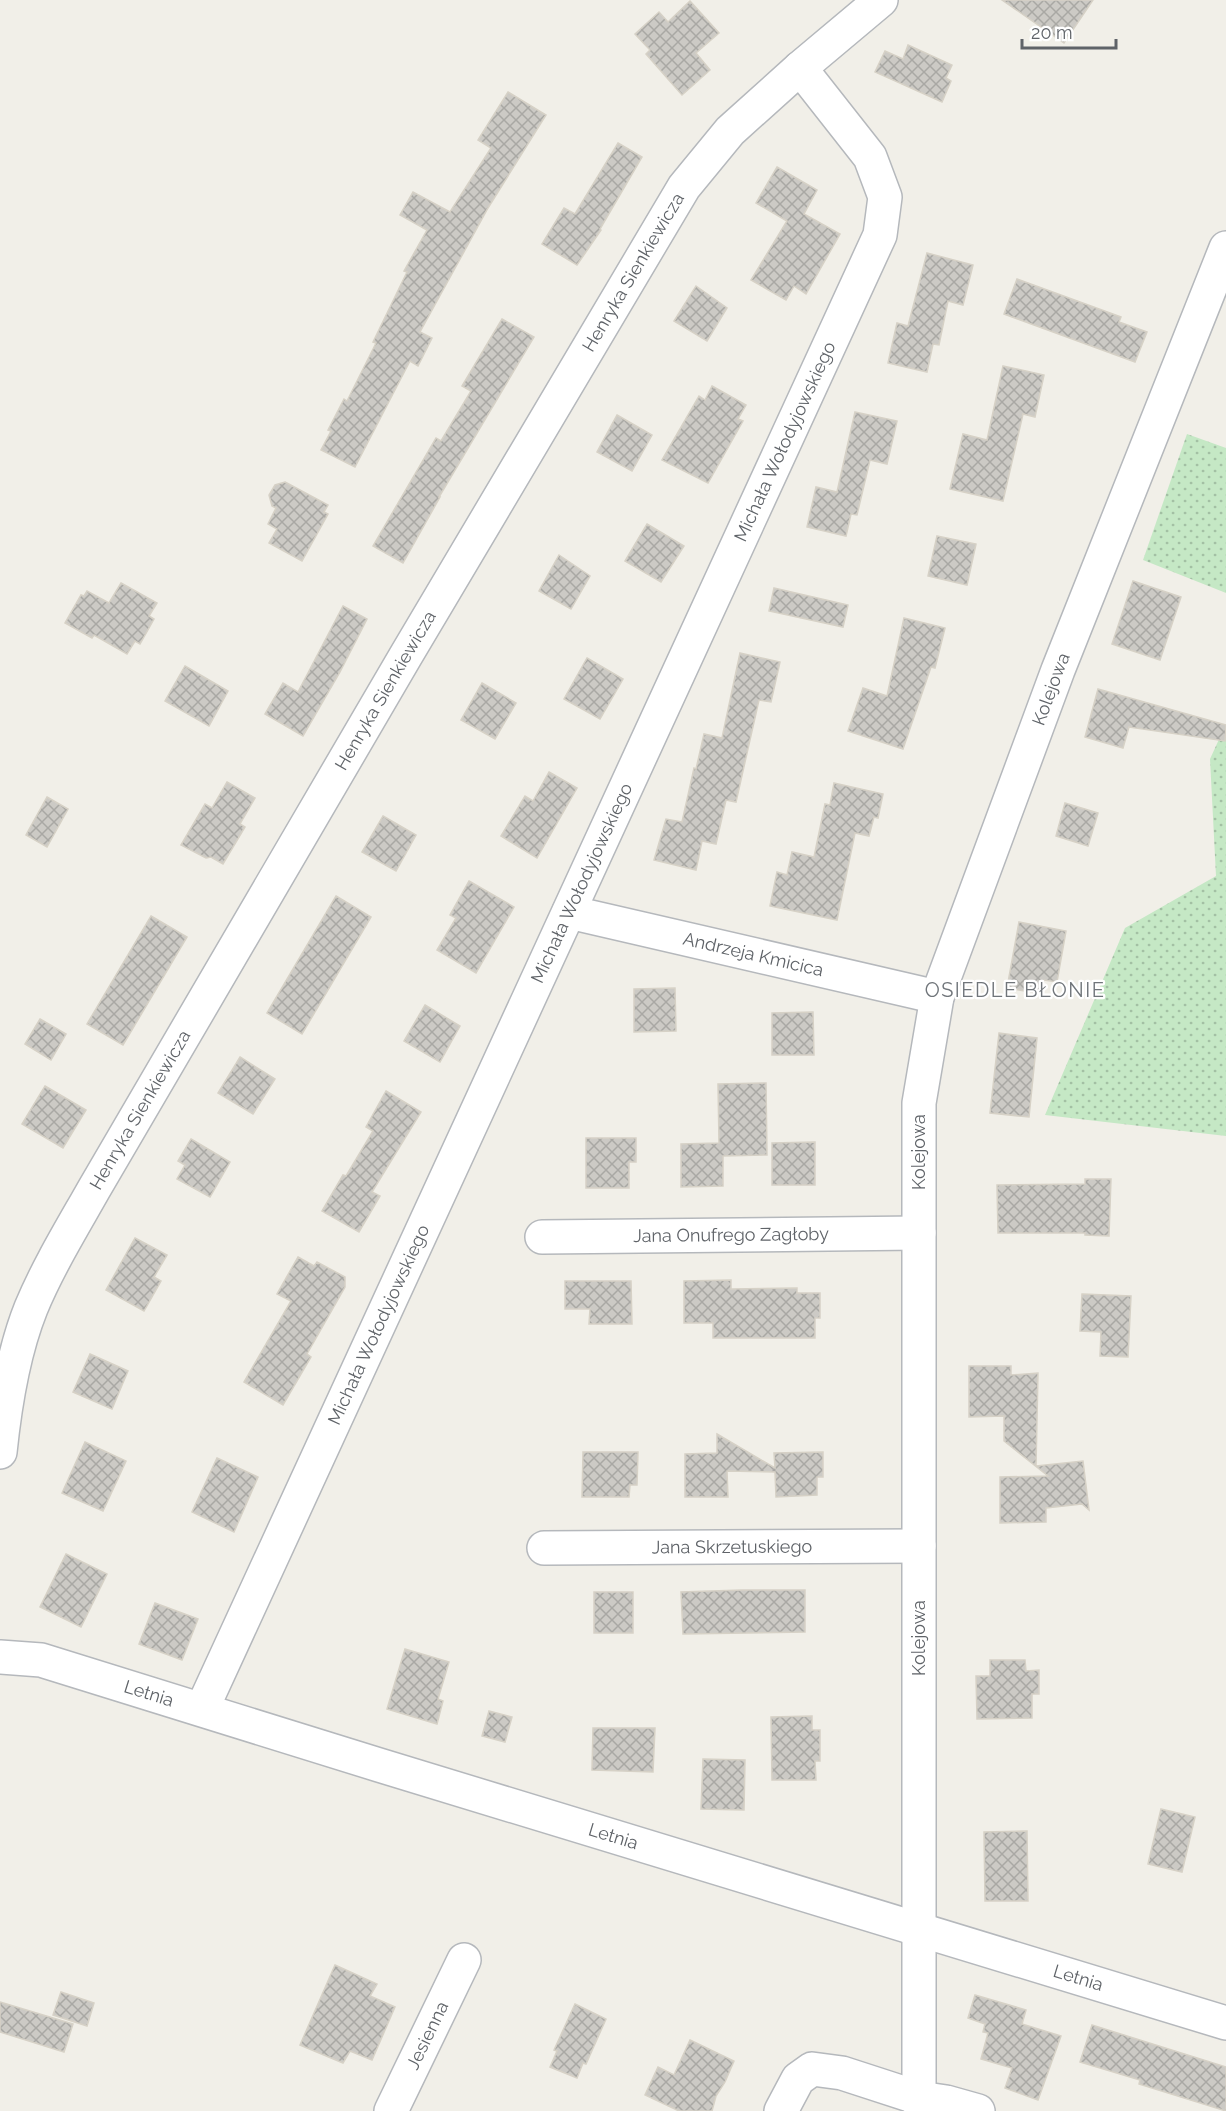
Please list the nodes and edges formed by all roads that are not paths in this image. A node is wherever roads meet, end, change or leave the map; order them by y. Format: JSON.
{"nodes":[{"id":1,"x":880,"y":0,"type":"edge"},
{"id":2,"x":800,"y":68,"type":"junction"},
{"id":3,"x":1226,"y":248,"type":"edge"},
{"id":4,"x":569,"y":912,"type":"junction"},
{"id":5,"x":937,"y":997,"type":"junction"},
{"id":6,"x":919,"y":1233,"type":"junction"},
{"id":7,"x":542,"y":1237,"type":"dead end"},
{"id":8,"x":0,"y":1452,"type":"edge"},
{"id":9,"x":919,"y":1546,"type":"junction"},
{"id":10,"x":544,"y":1548,"type":"dead end"},
{"id":11,"x":0,"y":1657,"type":"edge"},
{"id":12,"x":202,"y":1709,"type":"junction"},
{"id":13,"x":919,"y":1928,"type":"junction"},
{"id":14,"x":464,"y":1960,"type":"dead end"},
{"id":15,"x":1226,"y":2023,"type":"edge"},
{"id":16,"x":920,"y":2104,"type":"edge"},
{"id":17,"x":391,"y":2111,"type":"edge"},
{"id":18,"x":781,"y":2111,"type":"edge"},
{"id":19,"x":978,"y":2111,"type":"edge"}],
"edges":[{"from":1,"to":2,"type":"street","name":"Henryka Sienkiewicza"},
{"from":2,"to":4,"type":"street","name":"Michała Wołodyjowskiego"},
{"from":2,"to":8,"type":"street","name":"Henryka Sienkiewicza"},
{"from":3,"to":5,"type":"street","name":"Kolejowa"},
{"from":4,"to":5,"type":"street","name":"Andrzeja Kmicica"},
{"from":4,"to":12,"type":"street","name":"Michała Wołodyjowskiego"},
{"from":5,"to":6,"type":"street","name":"Kolejowa"},
{"from":6,"to":7,"type":"street","name":"Jana Onufrego Zagłoby"},
{"from":6,"to":9,"type":"street","name":"Kolejowa"},
{"from":9,"to":10,"type":"street","name":"Jana Skrzetuskiego"},
{"from":9,"to":13,"type":"street","name":"Kolejowa"},
{"from":11,"to":12,"type":"street","name":"Letnia"},
{"from":12,"to":13,"type":"street","name":"Letnia"},
{"from":13,"to":15,"type":"street","name":"Letnia"},
{"from":13,"to":16,"type":"street","name":"Kolejowa"},
{"from":14,"to":17,"type":"street","name":"Jesienna"},
{"from":16,"to":18,"type":"street"},
{"from":16,"to":19,"type":"street"}]}
